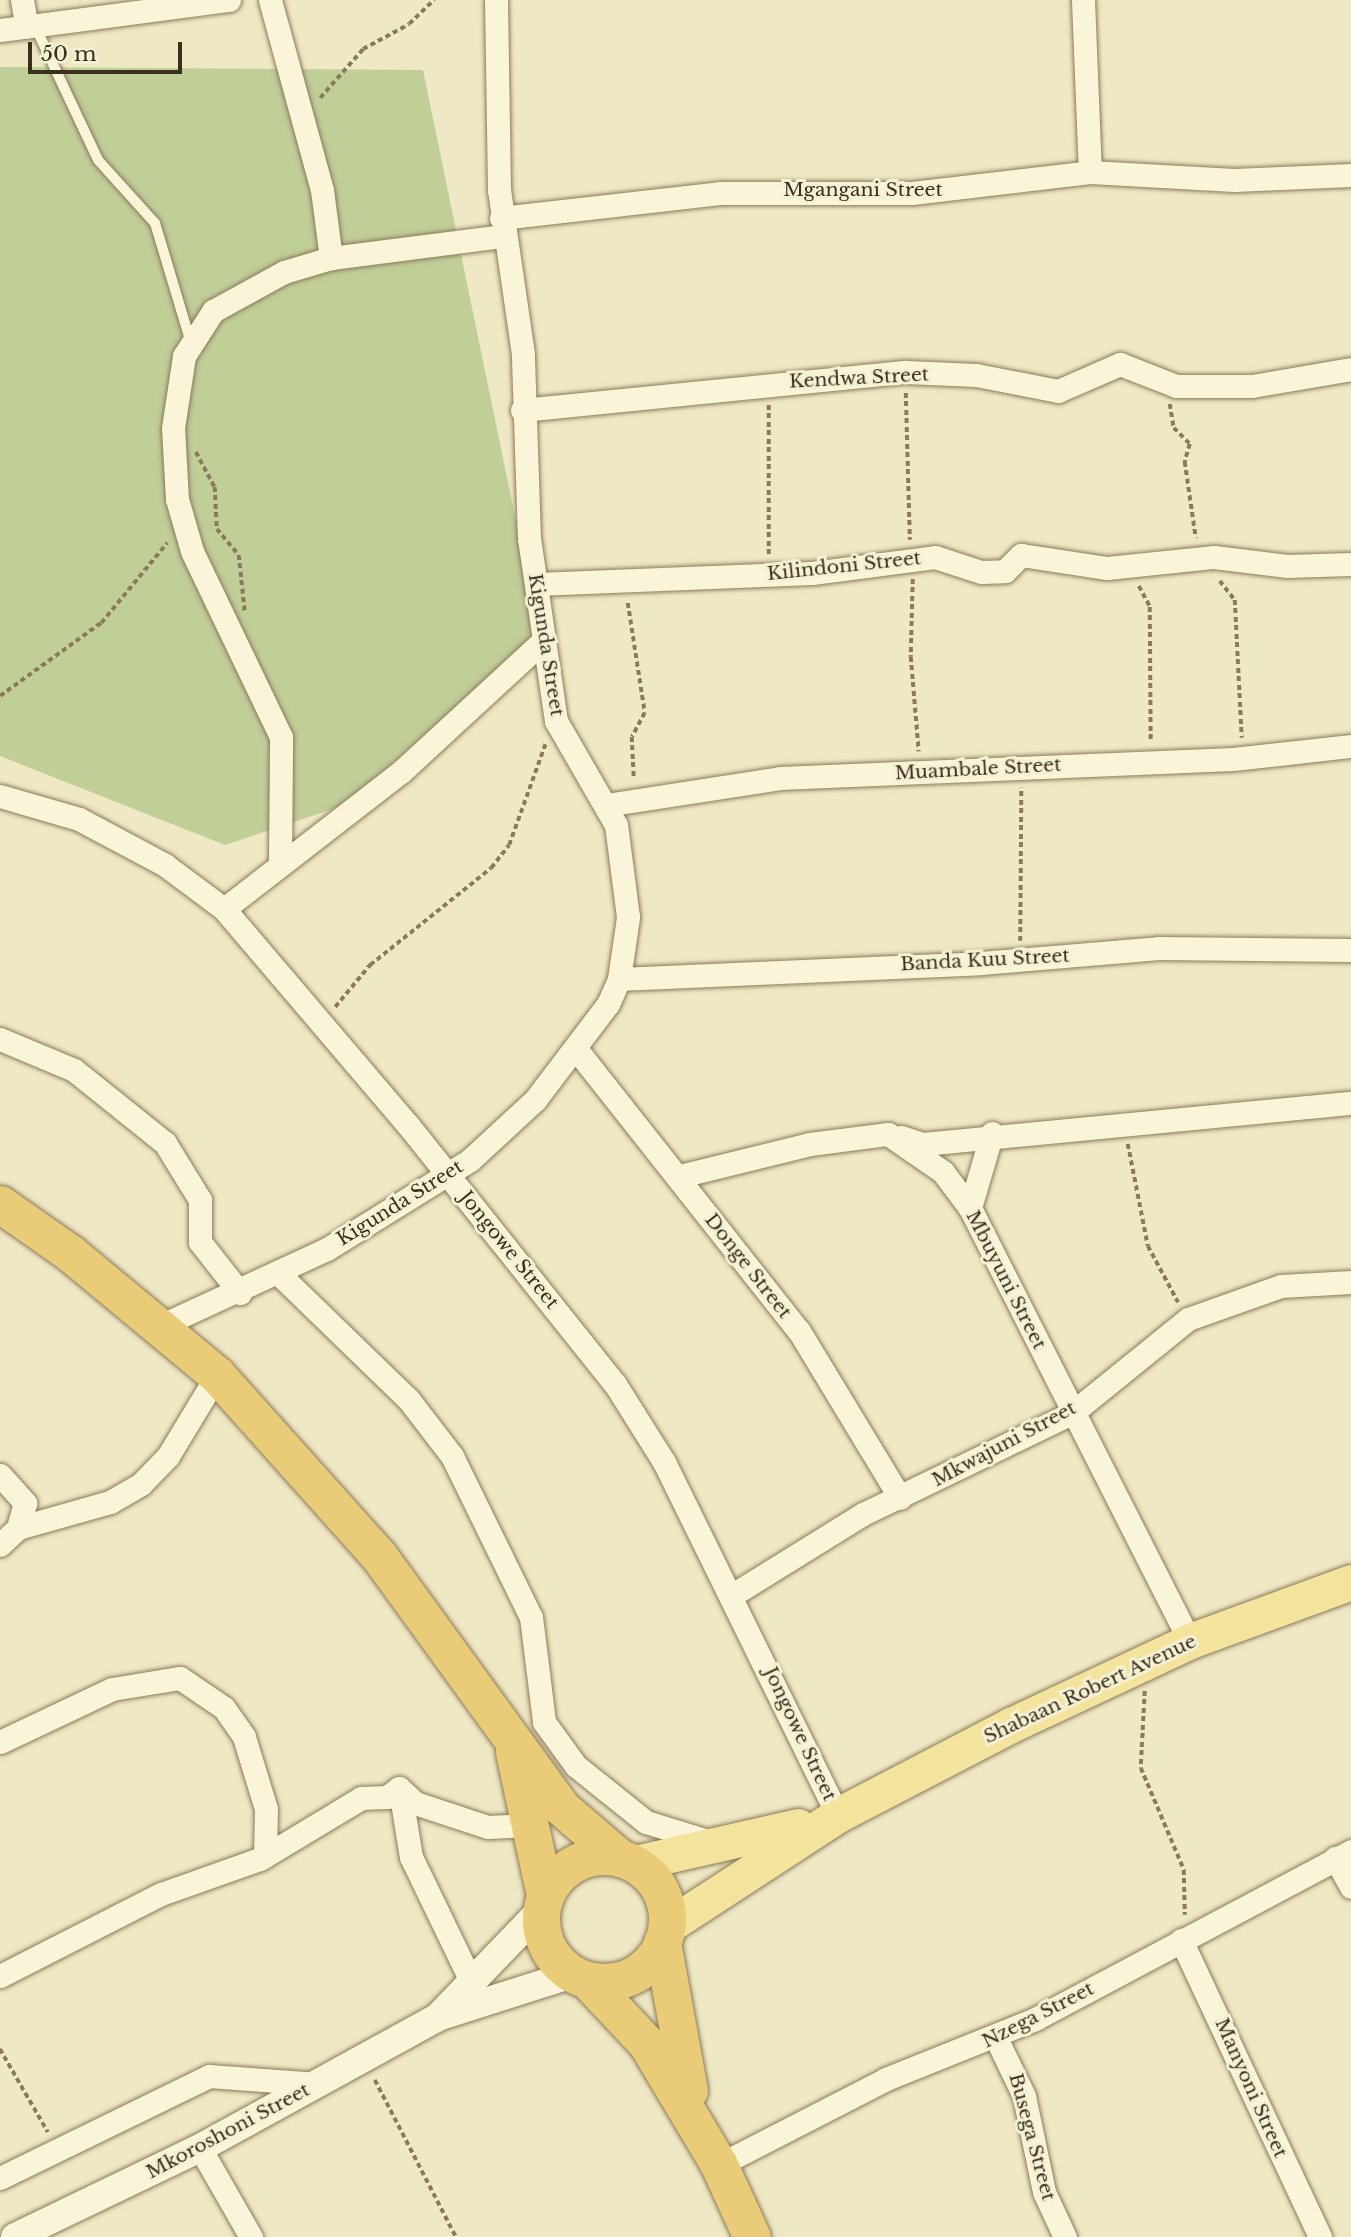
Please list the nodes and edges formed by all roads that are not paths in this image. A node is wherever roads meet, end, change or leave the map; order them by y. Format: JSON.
{"nodes":[{"id":1,"x":22,"y":0,"type":"edge"},
{"id":2,"x":229,"y":0,"type":"edge"},
{"id":3,"x":270,"y":0,"type":"edge"},
{"id":4,"x":496,"y":0,"type":"edge"},
{"id":5,"x":1083,"y":0,"type":"edge"},
{"id":6,"x":31,"y":27,"type":"junction"},
{"id":7,"x":0,"y":30,"type":"edge"},
{"id":8,"x":1090,"y":172,"type":"junction"},
{"id":9,"x":1351,"y":175,"type":"edge"},
{"id":10,"x":501,"y":227,"type":"junction"},
{"id":11,"x":331,"y":258,"type":"junction"},
{"id":12,"x":190,"y":340,"type":"junction"},
{"id":13,"x":1351,"y":369,"type":"edge"},
{"id":14,"x":522,"y":410,"type":"junction"},
{"id":15,"x":1351,"y":564,"type":"edge"},
{"id":16,"x":536,"y":584,"type":"junction"},
{"id":17,"x":543,"y":641,"type":"junction"},
{"id":18,"x":1351,"y":746,"type":"edge"},
{"id":19,"x":0,"y":796,"type":"edge"},
{"id":20,"x":606,"y":805,"type":"junction"},
{"id":21,"x":280,"y":862,"type":"junction"},
{"id":22,"x":224,"y":909,"type":"junction"},
{"id":23,"x":1351,"y":950,"type":"edge"},
{"id":24,"x":619,"y":979,"type":"junction"},
{"id":25,"x":0,"y":1039,"type":"edge"},
{"id":26,"x":576,"y":1049,"type":"junction"},
{"id":27,"x":1351,"y":1104,"type":"edge"},
{"id":28,"x":992,"y":1133,"type":"junction"},
{"id":29,"x":888,"y":1134,"type":"junction"},
{"id":30,"x":448,"y":1175,"type":"junction"},
{"id":31,"x":680,"y":1176,"type":"junction"},
{"id":32,"x":0,"y":1204,"type":"edge"},
{"id":33,"x":970,"y":1208,"type":"junction"},
{"id":34,"x":279,"y":1274,"type":"junction"},
{"id":35,"x":1351,"y":1282,"type":"edge"},
{"id":36,"x":240,"y":1293,"type":"junction"},
{"id":37,"x":160,"y":1326,"type":"junction"},
{"id":38,"x":217,"y":1375,"type":"junction"},
{"id":39,"x":1072,"y":1413,"type":"junction"},
{"id":40,"x":0,"y":1475,"type":"edge"},
{"id":41,"x":900,"y":1498,"type":"junction"},
{"id":42,"x":18,"y":1528,"type":"junction"},
{"id":43,"x":0,"y":1545,"type":"edge"},
{"id":44,"x":1351,"y":1582,"type":"edge"},
{"id":45,"x":734,"y":1594,"type":"junction"},
{"id":46,"x":1190,"y":1641,"type":"junction"},
{"id":47,"x":0,"y":1742,"type":"edge"},
{"id":48,"x":513,"y":1747,"type":"junction"},
{"id":49,"x":399,"y":1788,"type":"junction"},
{"id":50,"x":838,"y":1815,"type":"junction"},
{"id":51,"x":529,"y":1825,"type":"junction"},
{"id":52,"x":723,"y":1846,"type":"junction"},
{"id":53,"x":1343,"y":1855,"type":"edge"},
{"id":54,"x":265,"y":1856,"type":"junction"},
{"id":55,"x":627,"y":1860,"type":"junction"},
{"id":56,"x":1351,"y":1887,"type":"edge"},
{"id":57,"x":543,"y":1903,"type":"junction"},
{"id":58,"x":664,"y":1935,"type":"junction"},
{"id":59,"x":1181,"y":1940,"type":"junction"},
{"id":60,"x":0,"y":1976,"type":"edge"},
{"id":61,"x":580,"y":1977,"type":"junction"},
{"id":62,"x":473,"y":1984,"type":"junction"},
{"id":63,"x":438,"y":2017,"type":"junction"},
{"id":64,"x":996,"y":2038,"type":"junction"},
{"id":65,"x":318,"y":2084,"type":"junction"},
{"id":66,"x":699,"y":2130,"type":"junction"},
{"id":67,"x":200,"y":2148,"type":"junction"},
{"id":68,"x":719,"y":2165,"type":"junction"},
{"id":69,"x":0,"y":2178,"type":"edge"},
{"id":70,"x":15,"y":2237,"type":"edge"},
{"id":71,"x":251,"y":2237,"type":"edge"},
{"id":72,"x":752,"y":2237,"type":"edge"},
{"id":73,"x":1065,"y":2237,"type":"edge"},
{"id":74,"x":1320,"y":2237,"type":"edge"}],
"edges":[{"from":1,"to":6,"type":"street"},
{"from":2,"to":6,"type":"street"},
{"from":3,"to":11,"type":"street"},
{"from":4,"to":10,"type":"street","name":"Kigunda Street"},
{"from":5,"to":8,"type":"street"},
{"from":6,"to":7,"type":"street"},
{"from":6,"to":12,"type":"lane"},
{"from":8,"to":9,"type":"street","name":"Mgangani Street"},
{"from":8,"to":10,"type":"street","name":"Mgangani Street"},
{"from":10,"to":11,"type":"street","name":"Mgangani Street"},
{"from":10,"to":14,"type":"street","name":"Kigunda Street"},
{"from":11,"to":12,"type":"street","name":"Mgangani Street"},
{"from":12,"to":21,"type":"street"},
{"from":13,"to":14,"type":"street","name":"Kendwa Street"},
{"from":14,"to":16,"type":"street","name":"Kigunda Street"},
{"from":15,"to":16,"type":"street","name":"Kilindoni Street"},
{"from":16,"to":17,"type":"street","name":"Kigunda Street"},
{"from":17,"to":20,"type":"street","name":"Kigunda Street"},
{"from":17,"to":21,"type":"street"},
{"from":18,"to":20,"type":"street","name":"Muambale Street"},
{"from":19,"to":22,"type":"street","name":"Jongowe Street"},
{"from":20,"to":24,"type":"street","name":"Kigunda Street"},
{"from":21,"to":22,"type":"street"},
{"from":22,"to":30,"type":"street","name":"Jongowe Street"},
{"from":23,"to":24,"type":"street","name":"Banda Kuu Street"},
{"from":24,"to":26,"type":"street","name":"Kigunda Street"},
{"from":25,"to":36,"type":"street"},
{"from":26,"to":30,"type":"street","name":"Kigunda Street"},
{"from":26,"to":31,"type":"street","name":"Donge Street"},
{"from":27,"to":28,"type":"street"},
{"from":28,"to":29,"type":"street"},
{"from":28,"to":33,"type":"street"},
{"from":29,"to":31,"type":"street"},
{"from":29,"to":33,"type":"street","name":"Mbuyuni Street"},
{"from":30,"to":34,"type":"street","name":"Kigunda Street"},
{"from":30,"to":45,"type":"street","name":"Jongowe Street"},
{"from":31,"to":41,"type":"street","name":"Donge Street"},
{"from":32,"to":37,"type":"highway"},
{"from":33,"to":39,"type":"street","name":"Mbuyuni Street"},
{"from":34,"to":36,"type":"street","name":"Kigunda Street"},
{"from":34,"to":52,"type":"street"},
{"from":35,"to":39,"type":"street","name":"Mkwajuni Street"},
{"from":36,"to":37,"type":"street","name":"Kigunda Street"},
{"from":37,"to":38,"type":"highway"},
{"from":38,"to":42,"type":"street"},
{"from":38,"to":48,"type":"highway"},
{"from":39,"to":41,"type":"street","name":"Mkwajuni Street"},
{"from":39,"to":46,"type":"street","name":"Mbuyuni Street"},
{"from":40,"to":42,"type":"street"},
{"from":41,"to":45,"type":"street","name":"Mkwajuni Street"},
{"from":42,"to":43,"type":"street"},
{"from":44,"to":46,"type":"main road","name":"Shabaan Robert Avenue"},
{"from":45,"to":50,"type":"street","name":"Jongowe Street"},
{"from":46,"to":50,"type":"main road","name":"Shabaan Robert Avenue"},
{"from":47,"to":54,"type":"street"},
{"from":48,"to":51,"type":"highway"},
{"from":48,"to":55,"type":"highway"},
{"from":49,"to":51,"type":"street"},
{"from":49,"to":54,"type":"street"},
{"from":49,"to":62,"type":"street"},
{"from":50,"to":52,"type":"main road","name":"Shabaan Robert Avenue"},
{"from":50,"to":58,"type":"main road","name":"Shabaan Robert Avenue"},
{"from":51,"to":57,"type":"highway"},
{"from":52,"to":55,"type":"main road","name":"Shabaan Robert Avenue"},
{"from":53,"to":56,"type":"street"},
{"from":53,"to":59,"type":"street","name":"Nzega Street"},
{"from":54,"to":60,"type":"street"},
{"from":55,"to":57,"type":"highway"},
{"from":55,"to":58,"type":"highway"},
{"from":57,"to":61,"type":"highway"},
{"from":57,"to":62,"type":"street","name":"Mkoroshoni Street"},
{"from":58,"to":61,"type":"highway"},
{"from":58,"to":66,"type":"highway"},
{"from":59,"to":64,"type":"street","name":"Nzega Street"},
{"from":59,"to":74,"type":"street","name":"Manyoni Street"},
{"from":61,"to":63,"type":"street","name":"Mkoroshoni Street"},
{"from":61,"to":66,"type":"highway"},
{"from":62,"to":63,"type":"street","name":"Mkoroshoni Street"},
{"from":63,"to":65,"type":"street","name":"Mkoroshoni Street"},
{"from":64,"to":68,"type":"street","name":"Nzega Street"},
{"from":64,"to":73,"type":"street","name":"Busega Street"},
{"from":65,"to":67,"type":"street","name":"Mkoroshoni Street"},
{"from":65,"to":69,"type":"street"},
{"from":66,"to":68,"type":"highway"},
{"from":67,"to":70,"type":"street","name":"Mkoroshoni Street"},
{"from":67,"to":71,"type":"street"},
{"from":68,"to":72,"type":"highway"}]}
